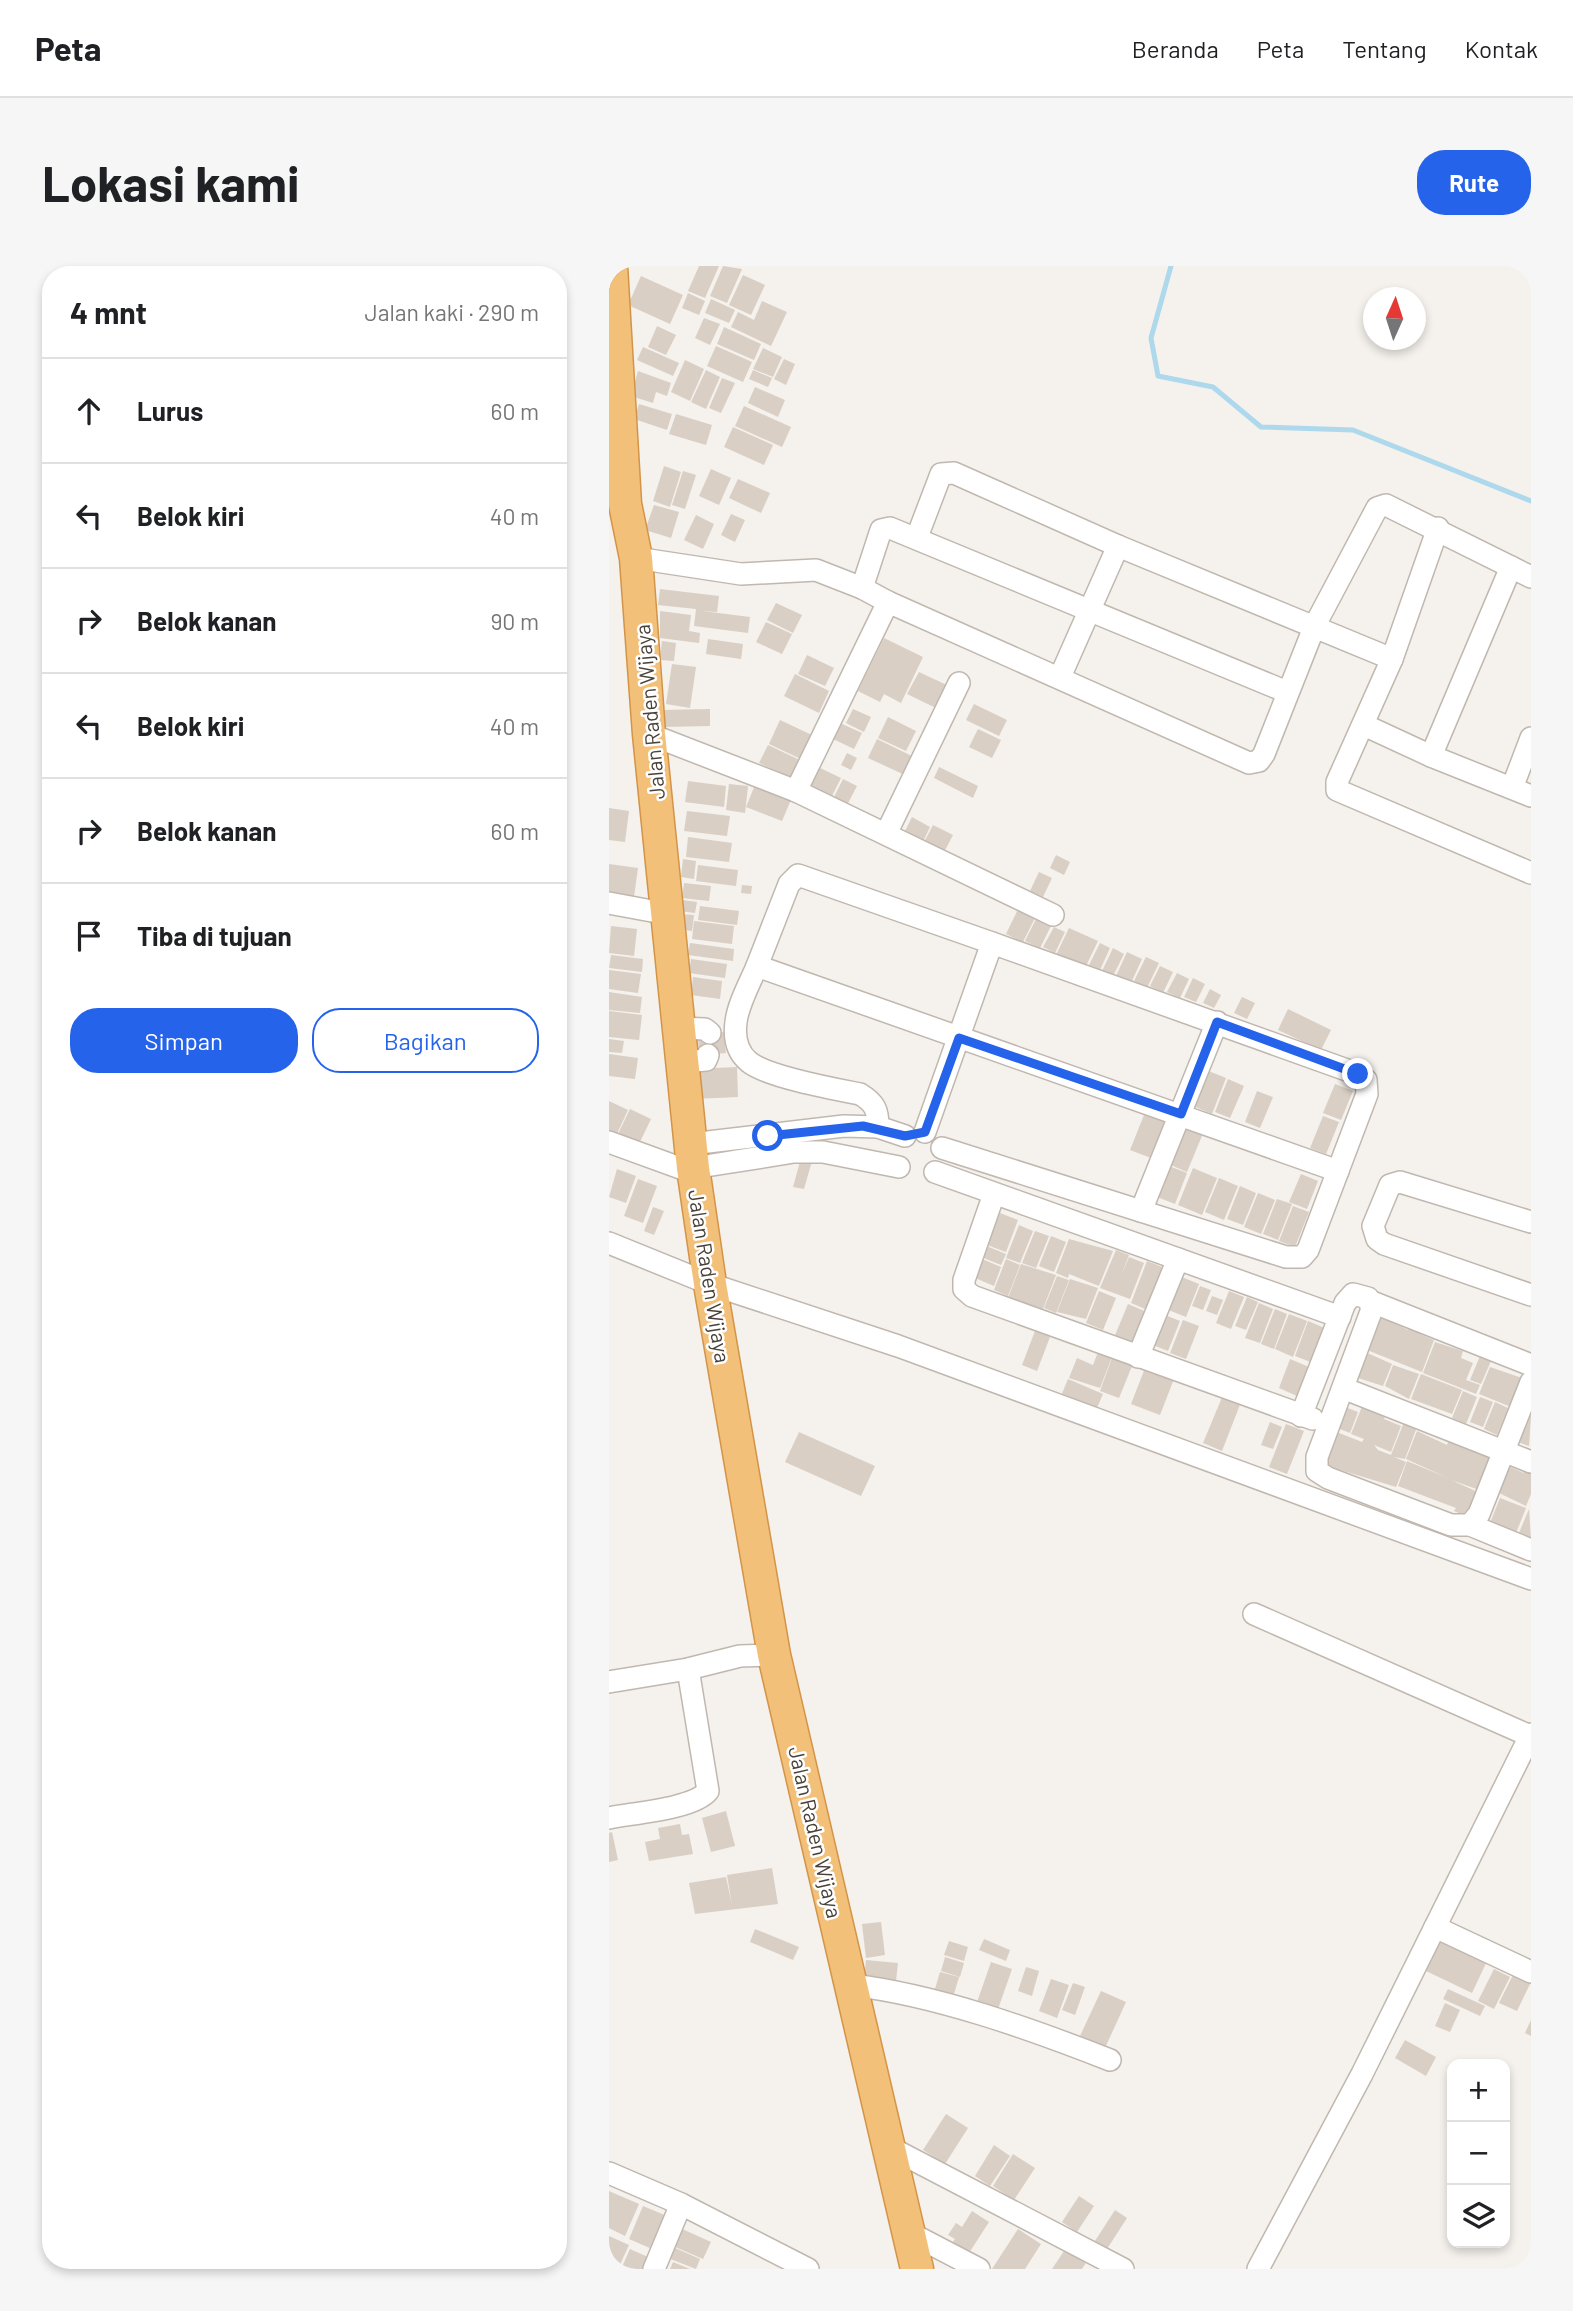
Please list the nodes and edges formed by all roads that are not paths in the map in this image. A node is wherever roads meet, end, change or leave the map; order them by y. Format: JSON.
{"nodes":[{"id":1,"x":611,"y":266,"type":"edge"},
{"id":2,"x":613,"y":386,"type":"edge"},
{"id":3,"x":617,"y":502,"type":"edge"},
{"id":4,"x":1438,"y":528,"type":"junction"},
{"id":5,"x":917,"y":537,"type":"junction"},
{"id":6,"x":1118,"y":546,"type":"junction"},
{"id":7,"x":636,"y":558,"type":"junction"},
{"id":8,"x":1511,"y":567,"type":"junction"},
{"id":9,"x":1531,"y":576,"type":"edge"},
{"id":10,"x":862,"y":588,"type":"junction"},
{"id":11,"x":888,"y":602,"type":"junction"},
{"id":12,"x":1090,"y":613,"type":"junction"},
{"id":13,"x":1315,"y":625,"type":"junction"},
{"id":14,"x":1392,"y":659,"type":"junction"},
{"id":15,"x":1060,"y":677,"type":"junction"},
{"id":16,"x":959,"y":683,"type":"dead end"},
{"id":17,"x":1287,"y":692,"type":"junction"},
{"id":18,"x":1364,"y":725,"type":"junction"},
{"id":19,"x":649,"y":734,"type":"junction"},
{"id":20,"x":1531,"y":738,"type":"edge"},
{"id":21,"x":1431,"y":756,"type":"junction"},
{"id":22,"x":796,"y":791,"type":"junction"},
{"id":23,"x":1522,"y":792,"type":"edge"},
{"id":24,"x":886,"y":834,"type":"junction"},
{"id":25,"x":1531,"y":873,"type":"edge"},
{"id":26,"x":609,"y":903,"type":"edge"},
{"id":27,"x":668,"y":914,"type":"junction"},
{"id":28,"x":1053,"y":915,"type":"dead end"},
{"id":29,"x":992,"y":943,"type":"junction"},
{"id":30,"x":757,"y":966,"type":"junction"},
{"id":31,"x":1217,"y":1022,"type":"junction"},
{"id":32,"x":679,"y":1028,"type":"junction"},
{"id":33,"x":710,"y":1033,"type":"dead end"},
{"id":34,"x":959,"y":1038,"type":"junction"},
{"id":35,"x":1181,"y":1114,"type":"junction"},
{"id":36,"x":878,"y":1127,"type":"junction"},
{"id":37,"x":915,"y":1134,"type":"junction"},
{"id":38,"x":609,"y":1142,"type":"edge"},
{"id":39,"x":793,"y":1143,"type":"junction"},
{"id":40,"x":942,"y":1149,"type":"junction"},
{"id":41,"x":693,"y":1162,"type":"junction"},
{"id":42,"x":899,"y":1167,"type":"junction"},
{"id":43,"x":1338,"y":1171,"type":"junction"},
{"id":44,"x":935,"y":1172,"type":"junction"},
{"id":45,"x":994,"y":1194,"type":"junction"},
{"id":46,"x":1141,"y":1211,"type":"junction"},
{"id":47,"x":1531,"y":1222,"type":"edge"},
{"id":48,"x":609,"y":1243,"type":"edge"},
{"id":49,"x":1178,"y":1259,"type":"junction"},
{"id":50,"x":710,"y":1284,"type":"junction"},
{"id":51,"x":1531,"y":1295,"type":"edge"},
{"id":52,"x":1372,"y":1302,"type":"junction"},
{"id":53,"x":1340,"y":1317,"type":"junction"},
{"id":54,"x":1138,"y":1357,"type":"junction"},
{"id":55,"x":1531,"y":1365,"type":"edge"},
{"id":56,"x":1531,"y":1382,"type":"edge"},
{"id":57,"x":1343,"y":1388,"type":"junction"},
{"id":58,"x":1301,"y":1416,"type":"junction"},
{"id":59,"x":1329,"y":1424,"type":"junction"},
{"id":60,"x":1504,"y":1450,"type":"junction"},
{"id":61,"x":1531,"y":1462,"type":"edge"},
{"id":62,"x":1470,"y":1525,"type":"junction"},
{"id":63,"x":1531,"y":1550,"type":"edge"},
{"id":64,"x":1531,"y":1579,"type":"edge"},
{"id":65,"x":1254,"y":1614,"type":"dead end"},
{"id":66,"x":774,"y":1655,"type":"junction"},
{"id":67,"x":688,"y":1669,"type":"junction"},
{"id":68,"x":609,"y":1682,"type":"edge"},
{"id":69,"x":1530,"y":1735,"type":"edge"},
{"id":70,"x":609,"y":1818,"type":"edge"},
{"id":71,"x":1435,"y":1927,"type":"junction"},
{"id":72,"x":1531,"y":1972,"type":"edge"},
{"id":73,"x":852,"y":1985,"type":"junction"},
{"id":74,"x":1110,"y":2060,"type":"dead end"},
{"id":75,"x":889,"y":2147,"type":"junction"},
{"id":76,"x":609,"y":2173,"type":"edge"},
{"id":77,"x":681,"y":2204,"type":"junction"},
{"id":78,"x":908,"y":2232,"type":"junction"},
{"id":79,"x":654,"y":2269,"type":"edge"},
{"id":80,"x":808,"y":2269,"type":"edge"},
{"id":81,"x":917,"y":2269,"type":"edge"},
{"id":82,"x":979,"y":2269,"type":"edge"},
{"id":83,"x":1123,"y":2269,"type":"edge"},
{"id":84,"x":1258,"y":2269,"type":"edge"}],
"edges":[{"from":1,"to":2,"type":"highway","name":"Jalan Raden Wijaya"},
{"from":2,"to":3,"type":"highway","name":"Jalan Raden Wijaya"},
{"from":3,"to":7,"type":"highway","name":"Jalan Raden Wijaya"},
{"from":4,"to":8,"type":"street"},
{"from":4,"to":13,"type":"street"},
{"from":4,"to":14,"type":"street"},
{"from":5,"to":6,"type":"street"},
{"from":5,"to":10,"type":"street"},
{"from":5,"to":12,"type":"street"},
{"from":6,"to":12,"type":"street"},
{"from":6,"to":13,"type":"street"},
{"from":7,"to":10,"type":"street"},
{"from":7,"to":19,"type":"highway","name":"Jalan Raden Wijaya"},
{"from":8,"to":9,"type":"street"},
{"from":8,"to":21,"type":"street"},
{"from":10,"to":11,"type":"street"},
{"from":11,"to":15,"type":"street"},
{"from":11,"to":22,"type":"street"},
{"from":12,"to":15,"type":"street"},
{"from":12,"to":17,"type":"street"},
{"from":13,"to":14,"type":"street"},
{"from":13,"to":17,"type":"street"},
{"from":14,"to":18,"type":"street"},
{"from":15,"to":17,"type":"street"},
{"from":16,"to":24,"type":"street"},
{"from":18,"to":21,"type":"street"},
{"from":18,"to":25,"type":"street"},
{"from":19,"to":22,"type":"street"},
{"from":19,"to":27,"type":"highway","name":"Jalan Raden Wijaya"},
{"from":20,"to":23,"type":"street"},
{"from":21,"to":23,"type":"street"},
{"from":22,"to":24,"type":"street"},
{"from":24,"to":28,"type":"street"},
{"from":26,"to":27,"type":"street"},
{"from":27,"to":32,"type":"highway","name":"Jalan Raden Wijaya"},
{"from":29,"to":30,"type":"street"},
{"from":29,"to":31,"type":"street"},
{"from":29,"to":34,"type":"street"},
{"from":30,"to":34,"type":"street"},
{"from":30,"to":36,"type":"street"},
{"from":31,"to":35,"type":"street"},
{"from":31,"to":43,"type":"street"},
{"from":32,"to":33,"type":"street"},
{"from":32,"to":41,"type":"highway","name":"Jalan Raden Wijaya"},
{"from":34,"to":35,"type":"street"},
{"from":34,"to":37,"type":"street"},
{"from":35,"to":43,"type":"street"},
{"from":35,"to":46,"type":"street"},
{"from":36,"to":37,"type":"street"},
{"from":36,"to":39,"type":"street"},
{"from":37,"to":40,"type":"street"},
{"from":37,"to":42,"type":"street"},
{"from":38,"to":41,"type":"street"},
{"from":39,"to":41,"type":"street"},
{"from":39,"to":42,"type":"street"},
{"from":40,"to":44,"type":"street"},
{"from":40,"to":46,"type":"street"},
{"from":41,"to":50,"type":"highway","name":"Jalan Raden Wijaya"},
{"from":42,"to":44,"type":"street"},
{"from":43,"to":46,"type":"street"},
{"from":44,"to":45,"type":"street"},
{"from":45,"to":49,"type":"street"},
{"from":45,"to":54,"type":"street"},
{"from":47,"to":51,"type":"street"},
{"from":48,"to":50,"type":"street"},
{"from":49,"to":53,"type":"street"},
{"from":49,"to":54,"type":"street"},
{"from":50,"to":64,"type":"street"},
{"from":50,"to":66,"type":"highway","name":"Jalan Raden Wijaya"},
{"from":52,"to":53,"type":"street"},
{"from":52,"to":55,"type":"street"},
{"from":52,"to":57,"type":"street"},
{"from":53,"to":58,"type":"street"},
{"from":54,"to":58,"type":"street"},
{"from":56,"to":60,"type":"street"},
{"from":57,"to":59,"type":"street"},
{"from":57,"to":60,"type":"street"},
{"from":58,"to":59,"type":"street"},
{"from":59,"to":62,"type":"street"},
{"from":60,"to":61,"type":"street"},
{"from":60,"to":62,"type":"street"},
{"from":62,"to":63,"type":"street"},
{"from":65,"to":69,"type":"street"},
{"from":66,"to":67,"type":"street"},
{"from":66,"to":73,"type":"highway","name":"Jalan Raden Wijaya"},
{"from":67,"to":68,"type":"street"},
{"from":67,"to":70,"type":"street"},
{"from":69,"to":71,"type":"street"},
{"from":71,"to":72,"type":"street"},
{"from":71,"to":84,"type":"street"},
{"from":73,"to":74,"type":"street"},
{"from":73,"to":75,"type":"highway","name":"Jalan Raden Wijaya"},
{"from":75,"to":78,"type":"highway","name":"Jalan Raden Wijaya"},
{"from":75,"to":83,"type":"street"},
{"from":76,"to":77,"type":"street"},
{"from":77,"to":79,"type":"street"},
{"from":77,"to":80,"type":"street"},
{"from":78,"to":81,"type":"highway","name":"Jalan Raden Wijaya"},
{"from":78,"to":82,"type":"street"}]}
